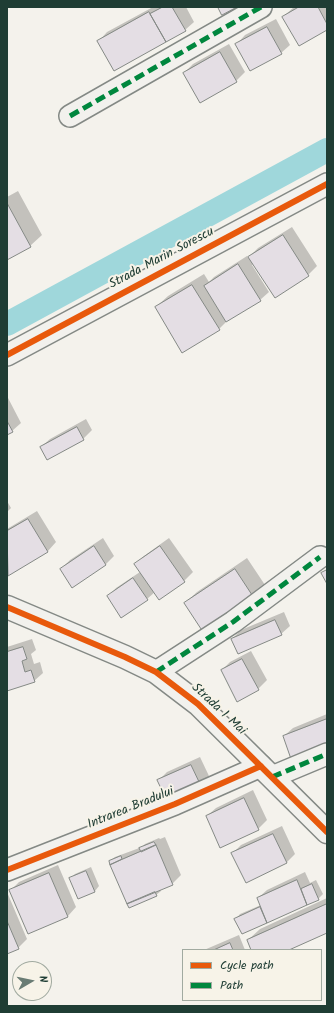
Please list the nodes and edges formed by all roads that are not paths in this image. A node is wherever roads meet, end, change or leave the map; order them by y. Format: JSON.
{"nodes":[{"id":1,"x":261,"y":7,"type":"edge"},
{"id":2,"x":70,"y":116,"type":"dead end"},
{"id":3,"x":327,"y":184,"type":"edge"},
{"id":4,"x":7,"y":355,"type":"edge"},
{"id":5,"x":320,"y":557,"type":"dead end"},
{"id":6,"x":7,"y":607,"type":"edge"},
{"id":7,"x":156,"y":672,"type":"junction"},
{"id":8,"x":327,"y":754,"type":"edge"},
{"id":9,"x":266,"y":771,"type":"junction"},
{"id":10,"x":327,"y":832,"type":"edge"},
{"id":11,"x":7,"y":870,"type":"edge"}],
"edges":[{"from":1,"to":2,"type":"street"},
{"from":3,"to":4,"type":"street","name":"Strada Marin Sorescu"},
{"from":5,"to":7,"type":"street"},
{"from":6,"to":7,"type":"street","name":"Strada 1 Mai"},
{"from":7,"to":9,"type":"street","name":"Strada 1 Mai"},
{"from":8,"to":9,"type":"street"},
{"from":9,"to":10,"type":"street","name":"Strada 1 Mai"},
{"from":9,"to":11,"type":"street","name":"Intrarea Bradului"}]}
